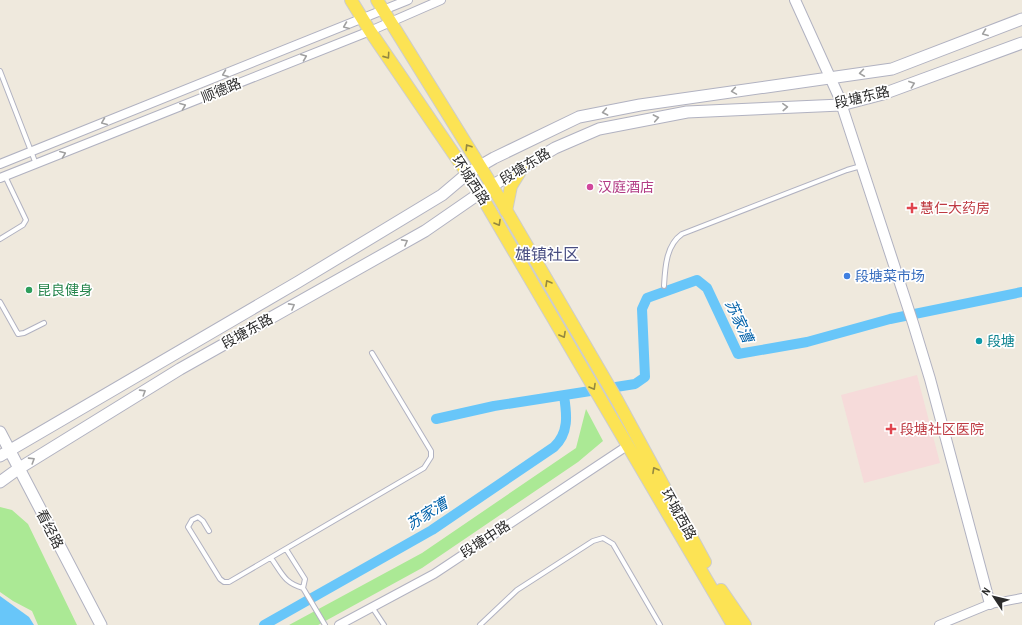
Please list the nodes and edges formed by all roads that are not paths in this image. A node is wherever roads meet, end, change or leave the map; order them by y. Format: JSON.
{"nodes":[{"id":1,"x":351,"y":0,"type":"edge"},
{"id":2,"x":408,"y":0,"type":"edge"},
{"id":3,"x":442,"y":0,"type":"edge"},
{"id":4,"x":795,"y":0,"type":"edge"},
{"id":5,"x":380,"y":5,"type":"edge"},
{"id":6,"x":363,"y":19,"type":"junction"},
{"id":7,"x":1022,"y":19,"type":"edge"},
{"id":8,"x":391,"y":22,"type":"junction"},
{"id":9,"x":370,"y":31,"type":"junction"},
{"id":10,"x":1022,"y":43,"type":"edge"},
{"id":11,"x":0,"y":71,"type":"edge"},
{"id":12,"x":830,"y":77,"type":"junction"},
{"id":13,"x":841,"y":105,"type":"junction"},
{"id":14,"x":32,"y":152,"type":"junction"},
{"id":15,"x":0,"y":164,"type":"edge"},
{"id":16,"x":37,"y":164,"type":"junction"},
{"id":17,"x":480,"y":166,"type":"junction"},
{"id":18,"x":861,"y":166,"type":"junction"},
{"id":19,"x":522,"y":168,"type":"junction"},
{"id":20,"x":468,"y":173,"type":"junction"},
{"id":21,"x":2,"y":177,"type":"edge"},
{"id":22,"x":492,"y":186,"type":"junction"},
{"id":23,"x":480,"y":193,"type":"junction"},
{"id":24,"x":506,"y":211,"type":"junction"},
{"id":25,"x":0,"y":239,"type":"edge"},
{"id":26,"x":664,"y":286,"type":"dead end"},
{"id":27,"x":0,"y":302,"type":"edge"},
{"id":28,"x":44,"y":323,"type":"dead end"},
{"id":29,"x":372,"y":353,"type":"dead end"},
{"id":30,"x":0,"y":432,"type":"edge"},
{"id":31,"x":627,"y":446,"type":"junction"},
{"id":32,"x":5,"y":453,"type":"edge"},
{"id":33,"x":18,"y":469,"type":"junction"},
{"id":34,"x":0,"y":482,"type":"edge"},
{"id":35,"x":210,"y":531,"type":"dead end"},
{"id":36,"x":286,"y":549,"type":"junction"},
{"id":37,"x":271,"y":558,"type":"junction"},
{"id":38,"x":303,"y":588,"type":"junction"},
{"id":39,"x":1022,"y":598,"type":"edge"},
{"id":40,"x":990,"y":604,"type":"junction"},
{"id":41,"x":372,"y":607,"type":"junction"},
{"id":42,"x":101,"y":625,"type":"edge"},
{"id":43,"x":325,"y":625,"type":"edge"},
{"id":44,"x":339,"y":625,"type":"edge"},
{"id":45,"x":384,"y":625,"type":"edge"},
{"id":46,"x":480,"y":625,"type":"edge"},
{"id":47,"x":660,"y":625,"type":"edge"},
{"id":48,"x":733,"y":625,"type":"edge"},
{"id":49,"x":744,"y":625,"type":"edge"},
{"id":50,"x":939,"y":625,"type":"edge"}],
"edges":[{"from":1,"to":6,"type":"main road","name":"环城西路"},
{"from":2,"to":5,"type":"street","name":"顺德路"},
{"from":3,"to":8,"type":"street","name":"顺德路"},
{"from":4,"to":12,"type":"street"},
{"from":5,"to":6,"type":"street","name":"顺德路"},
{"from":5,"to":8,"type":"main road","name":"环城西路"},
{"from":6,"to":9,"type":"main road","name":"环城西路"},
{"from":6,"to":14,"type":"street","name":"顺德路","one_way":true},
{"from":7,"to":12,"type":"main road","name":"段塘东路","one_way":true},
{"from":8,"to":9,"type":"street","name":"顺德路"},
{"from":17,"to":8,"type":"main road","name":"环城西路","one_way":true},
{"from":16,"to":9,"type":"street","name":"顺德路","one_way":true},
{"from":9,"to":20,"type":"main road","name":"环城西路","one_way":true},
{"from":13,"to":10,"type":"main road","name":"段塘东路","one_way":true},
{"from":11,"to":14,"type":"lane"},
{"from":12,"to":13,"type":"street"},
{"from":12,"to":17,"type":"main road","name":"段塘东路","one_way":true},
{"from":13,"to":18,"type":"street"},
{"from":19,"to":13,"type":"main road","name":"段塘东路","one_way":true},
{"from":14,"to":15,"type":"street","name":"顺德路"},
{"from":14,"to":16,"type":"lane"},
{"from":16,"to":21,"type":"street","name":"顺德路"},
{"from":17,"to":20,"type":"main road","name":"段塘东路"},
{"from":17,"to":22,"type":"main road","name":"环城西路"},
{"from":18,"to":26,"type":"lane"},
{"from":18,"to":40,"type":"street"},
{"from":19,"to":22,"type":"main road","name":"段塘东路"},
{"from":19,"to":24,"type":"main road"},
{"from":20,"to":23,"type":"main road","name":"环城西路"},
{"from":20,"to":32,"type":"main road","name":"段塘东路"},
{"from":21,"to":25,"type":"lane"},
{"from":22,"to":23,"type":"main road","name":"段塘东路"},
{"from":22,"to":24,"type":"main road","name":"环城西路"},
{"from":23,"to":31,"type":"main road","name":"环城西路","one_way":true},
{"from":33,"to":23,"type":"main road","name":"段塘东路","one_way":true},
{"from":49,"to":24,"type":"main road","name":"环城西路","one_way":true},
{"from":27,"to":28,"type":"lane"},
{"from":29,"to":36,"type":"lane"},
{"from":30,"to":32,"type":"main road","name":"看经路"},
{"from":31,"to":41,"type":"street","name":"段塘中路"},
{"from":31,"to":48,"type":"main road","name":"环城西路"},
{"from":32,"to":33,"type":"main road","name":"看经路"},
{"from":33,"to":34,"type":"main road","name":"段塘东路"},
{"from":33,"to":42,"type":"main road","name":"看经路"},
{"from":35,"to":37,"type":"lane"},
{"from":36,"to":37,"type":"lane"},
{"from":36,"to":38,"type":"lane"},
{"from":37,"to":38,"type":"lane"},
{"from":38,"to":43,"type":"lane"},
{"from":39,"to":40,"type":"street"},
{"from":40,"to":50,"type":"street"},
{"from":41,"to":44,"type":"street","name":"段塘中路"},
{"from":41,"to":45,"type":"lane"},
{"from":46,"to":47,"type":"lane"}]}
